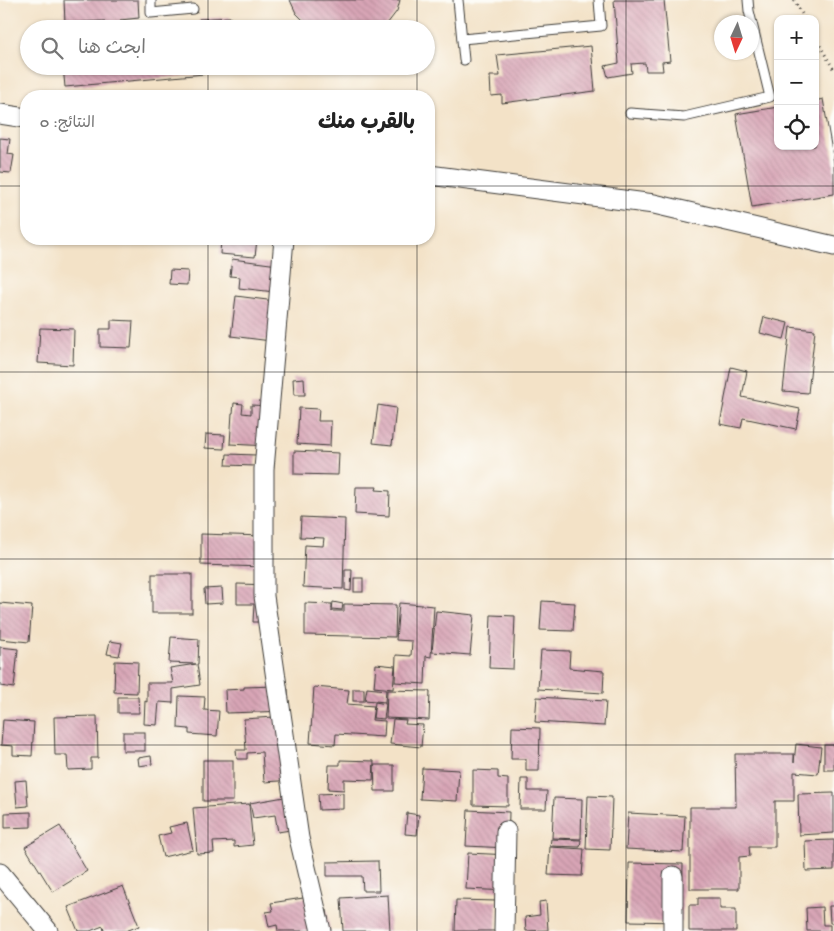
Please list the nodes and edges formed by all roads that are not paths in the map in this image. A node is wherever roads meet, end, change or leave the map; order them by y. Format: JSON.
{"nodes":[{"id":1,"x":150,"y":0,"type":"edge"},
{"id":2,"x":458,"y":0,"type":"edge"},
{"id":3,"x":599,"y":0,"type":"edge"},
{"id":4,"x":748,"y":0,"type":"edge"},
{"id":5,"x":193,"y":9,"type":"dead end"},
{"id":6,"x":462,"y":39,"type":"junction"},
{"id":7,"x":464,"y":60,"type":"dead end"},
{"id":8,"x":630,"y":113,"type":"dead end"},
{"id":9,"x":0,"y":114,"type":"edge"},
{"id":10,"x":20,"y":117,"type":"edge"},
{"id":11,"x":435,"y":176,"type":"edge"},
{"id":12,"x":283,"y":245,"type":"edge"},
{"id":13,"x":834,"y":246,"type":"edge"},
{"id":14,"x":506,"y":831,"type":"dead end"},
{"id":15,"x":0,"y":873,"type":"edge"},
{"id":16,"x":673,"y":876,"type":"dead end"},
{"id":17,"x":48,"y":931,"type":"edge"},
{"id":18,"x":321,"y":931,"type":"edge"},
{"id":19,"x":504,"y":931,"type":"edge"},
{"id":20,"x":674,"y":931,"type":"edge"}],
"edges":[{"from":1,"to":5,"type":"lane"},
{"from":2,"to":6,"type":"lane"},
{"from":3,"to":6,"type":"lane"},
{"from":4,"to":8,"type":"lane"},
{"from":6,"to":7,"type":"lane"},
{"from":9,"to":10,"type":"street"},
{"from":11,"to":13,"type":"street"},
{"from":12,"to":18,"type":"street"},
{"from":14,"to":19,"type":"street"},
{"from":15,"to":17,"type":"street"},
{"from":16,"to":20,"type":"street"}]}
